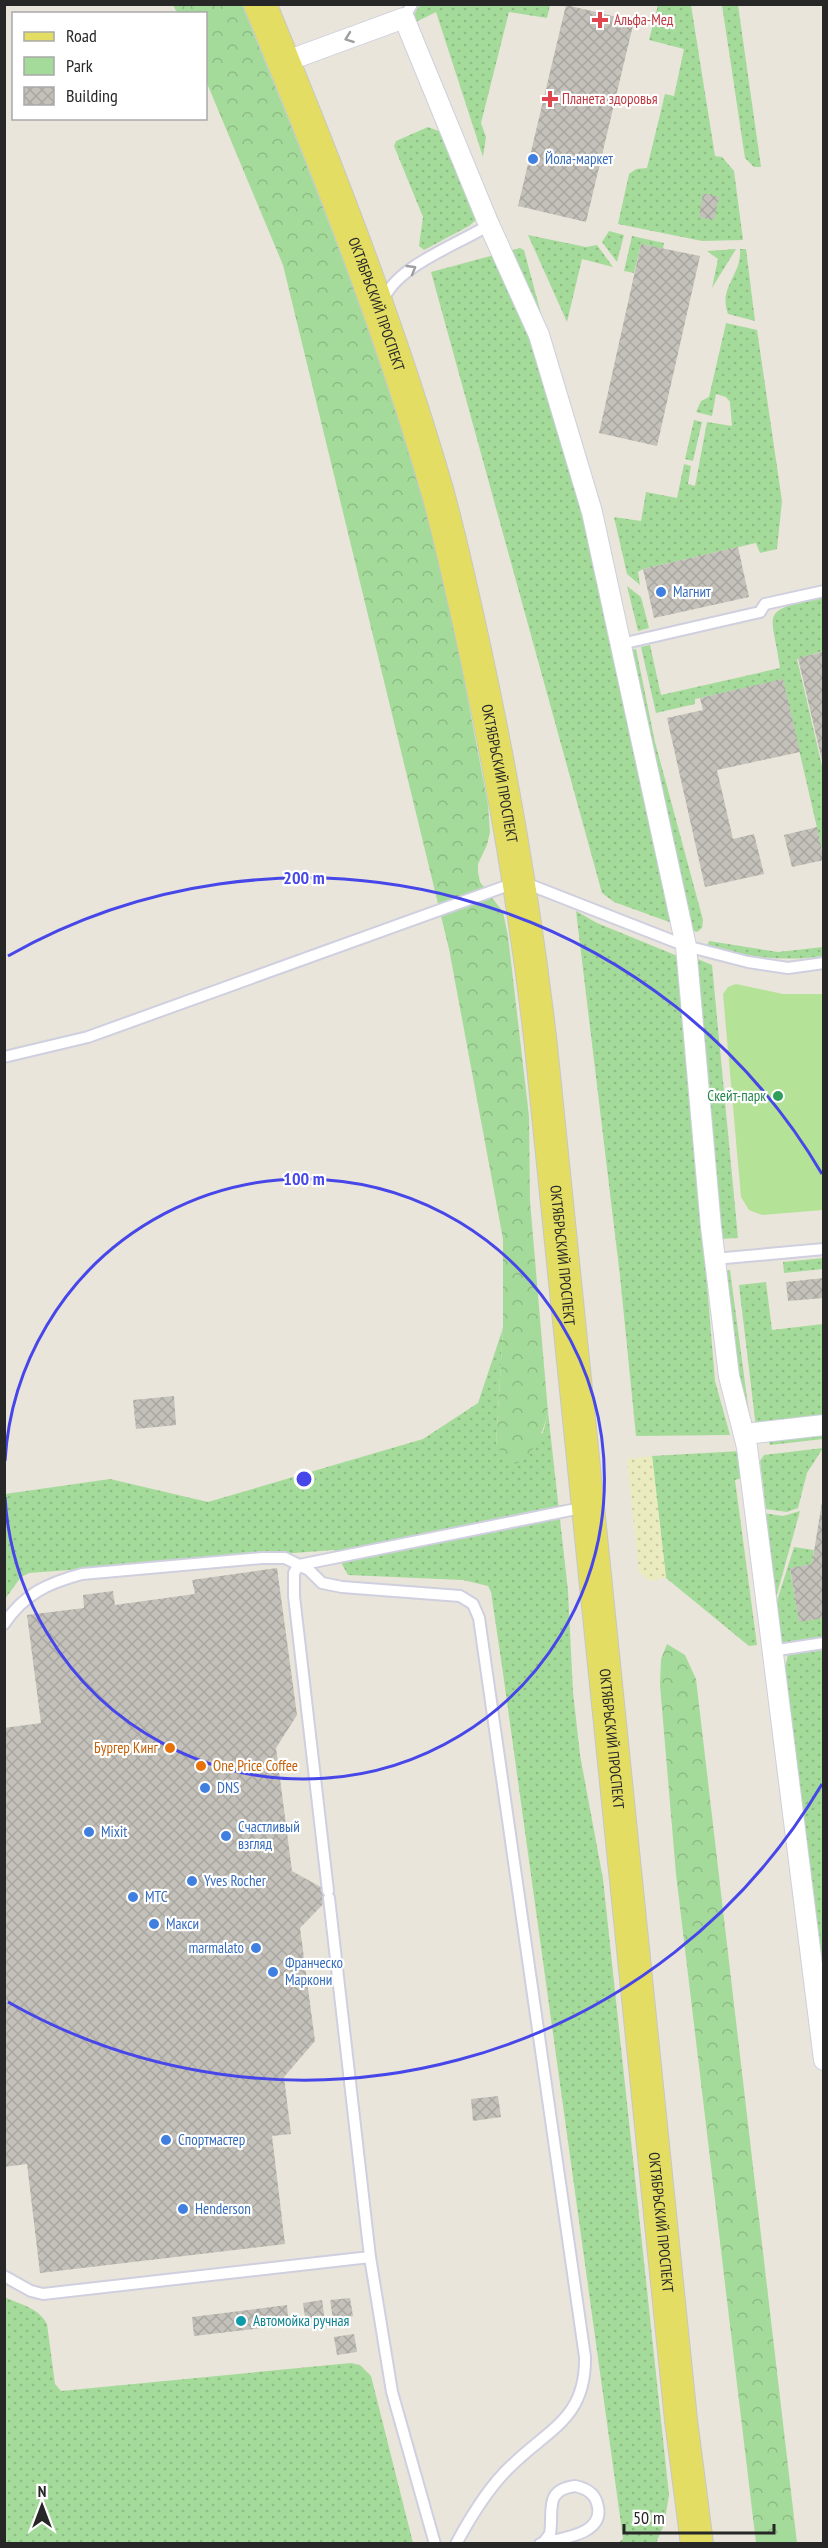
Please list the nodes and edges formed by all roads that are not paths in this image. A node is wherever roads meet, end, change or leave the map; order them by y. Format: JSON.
{"nodes":[{"id":1,"x":260,"y":4,"type":"edge"},
{"id":2,"x":407,"y":11,"type":"edge"},
{"id":3,"x":284,"y":62,"type":"junction"},
{"id":4,"x":489,"y":225,"type":"junction"},
{"id":5,"x":381,"y":314,"type":"junction"},
{"id":6,"x":824,"y":591,"type":"edge"},
{"id":7,"x":621,"y":644,"type":"junction"},
{"id":8,"x":519,"y":881,"type":"junction"},
{"id":9,"x":686,"y":946,"type":"junction"},
{"id":10,"x":824,"y":963,"type":"edge"},
{"id":11,"x":4,"y":1057,"type":"edge"},
{"id":12,"x":824,"y":1248,"type":"edge"},
{"id":13,"x":714,"y":1259,"type":"junction"},
{"id":14,"x":824,"y":1425,"type":"edge"},
{"id":15,"x":745,"y":1434,"type":"junction"},
{"id":16,"x":586,"y":1507,"type":"junction"},
{"id":17,"x":299,"y":1565,"type":"junction"},
{"id":18,"x":4,"y":1624,"type":"edge"},
{"id":19,"x":824,"y":1643,"type":"edge"},
{"id":20,"x":771,"y":1651,"type":"junction"},
{"id":21,"x":824,"y":2060,"type":"edge"},
{"id":22,"x":370,"y":2257,"type":"junction"},
{"id":23,"x":4,"y":2276,"type":"edge"},
{"id":24,"x":542,"y":2543,"type":"edge"},
{"id":25,"x":435,"y":2544,"type":"edge"},
{"id":26,"x":456,"y":2544,"type":"edge"},
{"id":27,"x":697,"y":2544,"type":"edge"}],
"edges":[{"from":1,"to":3,"type":"main road","name":"ОКТЯБРЬСКИЙ ПРОСПЕКТ"},
{"from":2,"to":3,"type":"street","one_way":true},
{"from":2,"to":4,"type":"street"},
{"from":3,"to":5,"type":"main road","name":"ОКТЯБРЬСКИЙ ПРОСПЕКТ"},
{"from":5,"to":4,"type":"lane","one_way":true},
{"from":4,"to":7,"type":"street"},
{"from":5,"to":8,"type":"main road","name":"ОКТЯБРЬСКИЙ ПРОСПЕКТ"},
{"from":6,"to":7,"type":"lane"},
{"from":7,"to":9,"type":"street"},
{"from":8,"to":9,"type":"lane"},
{"from":8,"to":11,"type":"lane"},
{"from":8,"to":16,"type":"main road","name":"ОКТЯБРЬСКИЙ ПРОСПЕКТ"},
{"from":9,"to":10,"type":"lane"},
{"from":9,"to":13,"type":"street"},
{"from":12,"to":13,"type":"lane"},
{"from":13,"to":15,"type":"street"},
{"from":14,"to":15,"type":"street"},
{"from":15,"to":20,"type":"street"},
{"from":16,"to":17,"type":"lane"},
{"from":16,"to":27,"type":"main road","name":"ОКТЯБРЬСКИЙ ПРОСПЕКТ"},
{"from":17,"to":18,"type":"lane"},
{"from":17,"to":22,"type":"lane"},
{"from":17,"to":26,"type":"lane"},
{"from":19,"to":20,"type":"lane"},
{"from":20,"to":21,"type":"street"},
{"from":22,"to":23,"type":"lane"},
{"from":22,"to":25,"type":"lane"},
{"from":24,"to":24,"type":"lane"}]}
